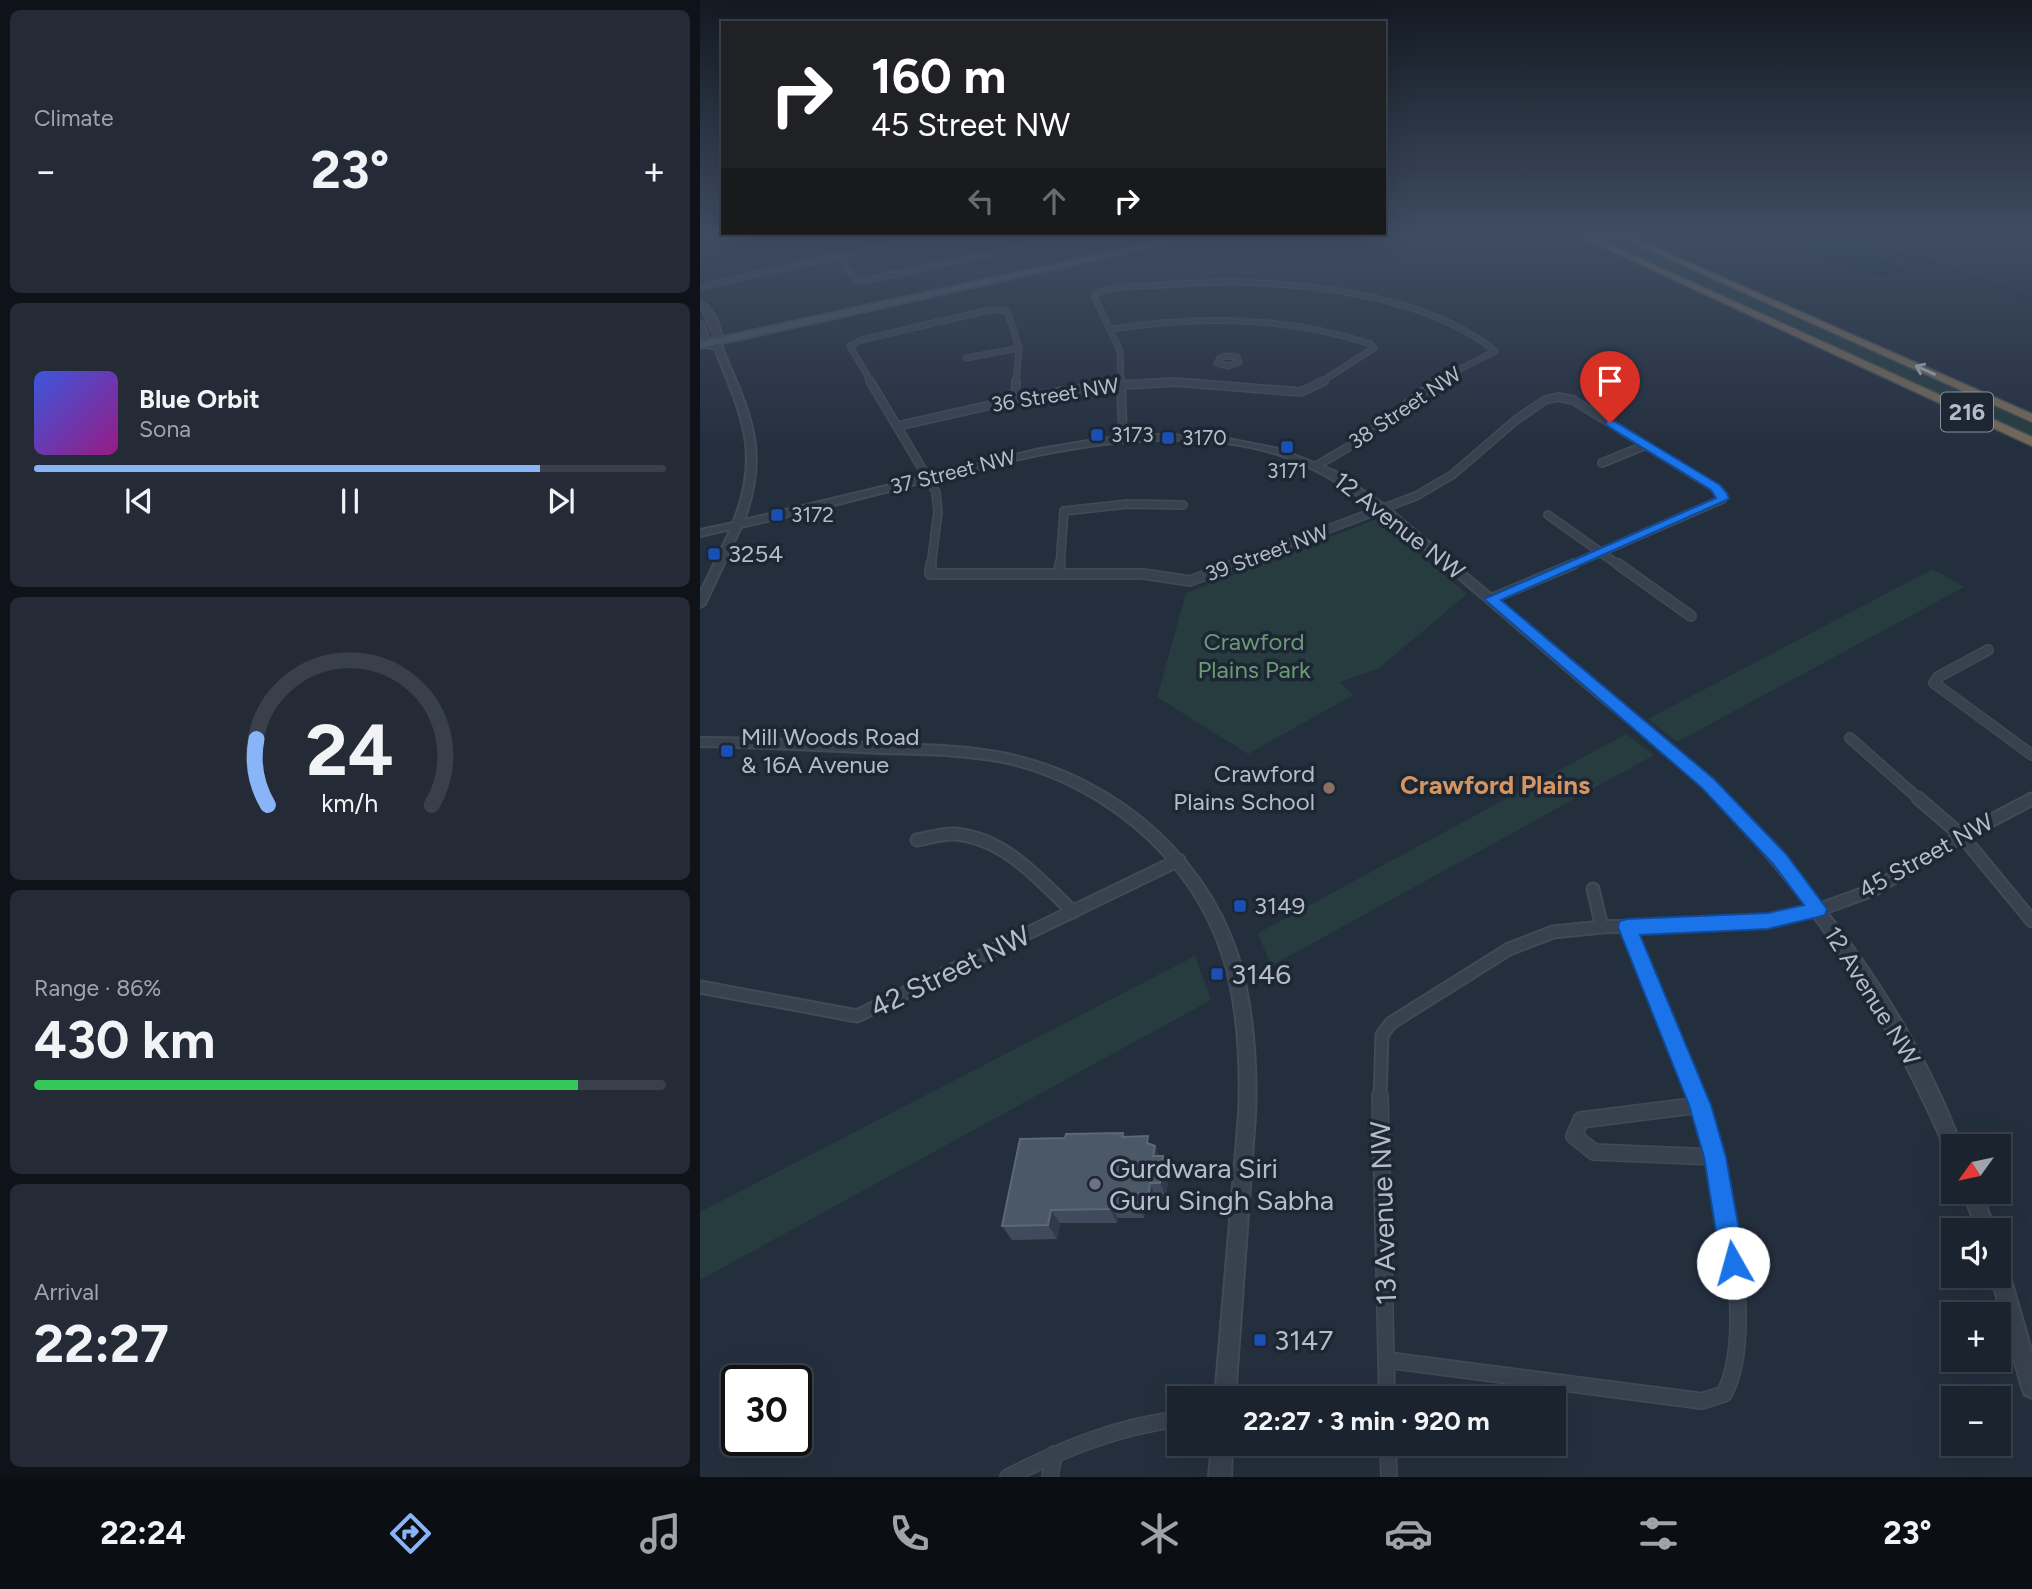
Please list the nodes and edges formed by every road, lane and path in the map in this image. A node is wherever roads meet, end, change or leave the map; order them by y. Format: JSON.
{"nodes":[{"id":1,"x":705,"y":307,"type":"edge"},
{"id":2,"x":886,"y":307,"type":"edge"},
{"id":3,"x":1100,"y":307,"type":"edge"},
{"id":4,"x":1402,"y":307,"type":"edge"},
{"id":5,"x":1738,"y":307,"type":"edge"},
{"id":6,"x":1781,"y":307,"type":"edge"},
{"id":7,"x":700,"y":324,"type":"edge"},
{"id":8,"x":1112,"y":328,"type":"junction"},
{"id":9,"x":704,"y":344,"type":"edge"},
{"id":10,"x":719,"y":345,"type":"junction"},
{"id":11,"x":1019,"y":348,"type":"junction"},
{"id":12,"x":965,"y":358,"type":"dead end"},
{"id":13,"x":1122,"y":384,"type":"junction"},
{"id":14,"x":1014,"y":399,"type":"junction"},
{"id":15,"x":2031,"y":418,"type":"edge"},
{"id":16,"x":898,"y":426,"type":"junction"},
{"id":17,"x":1124,"y":438,"type":"junction"},
{"id":18,"x":1210,"y":439,"type":"joint"},
{"id":19,"x":2032,"y":443,"type":"edge"},
{"id":20,"x":1646,"y":446,"type":"junction"},
{"id":21,"x":1602,"y":463,"type":"dead end"},
{"id":22,"x":1317,"y":466,"type":"junction"},
{"id":23,"x":929,"y":478,"type":"junction"},
{"id":24,"x":1183,"y":505,"type":"dead end"},
{"id":25,"x":1384,"y":509,"type":"junction"},
{"id":26,"x":1548,"y":515,"type":"dead end"},
{"id":27,"x":738,"y":524,"type":"junction"},
{"id":28,"x":700,"y":533,"type":"edge"},
{"id":29,"x":1601,"y":553,"type":"junction"},
{"id":30,"x":1059,"y":572,"type":"junction"},
{"id":31,"x":1491,"y":599,"type":"junction"},
{"id":32,"x":700,"y":604,"type":"edge"},
{"id":33,"x":1691,"y":617,"type":"dead end"},
{"id":34,"x":1988,"y":650,"type":"dead end"},
{"id":35,"x":1850,"y":737,"type":"dead end"},
{"id":36,"x":700,"y":742,"type":"edge"},
{"id":37,"x":2032,"y":755,"type":"edge"},
{"id":38,"x":2032,"y":799,"type":"edge"},
{"id":39,"x":1962,"y":836,"type":"junction"},
{"id":40,"x":917,"y":840,"type":"dead end"},
{"id":41,"x":1179,"y":860,"type":"junction"},
{"id":42,"x":1593,"y":889,"type":"dead end"},
{"id":43,"x":1818,"y":909,"type":"junction"},
{"id":44,"x":1073,"y":912,"type":"junction"},
{"id":45,"x":2032,"y":921,"type":"edge"},
{"id":46,"x":1602,"y":927,"type":"junction"},
{"id":47,"x":1627,"y":927,"type":"junction"},
{"id":48,"x":700,"y":987,"type":"edge"},
{"id":49,"x":1386,"y":1029,"type":"joint"},
{"id":50,"x":1700,"y":1105,"type":"junction"},
{"id":51,"x":1948,"y":1134,"type":"edge"},
{"id":52,"x":1715,"y":1157,"type":"junction"},
{"id":53,"x":2004,"y":1288,"type":"edge"},
{"id":54,"x":1387,"y":1360,"type":"junction"},
{"id":55,"x":1226,"y":1386,"type":"edge"},
{"id":56,"x":1387,"y":1386,"type":"edge"},
{"id":57,"x":2032,"y":1388,"type":"edge"},
{"id":58,"x":1167,"y":1420,"type":"edge"},
{"id":59,"x":1054,"y":1454,"type":"junction"},
{"id":60,"x":1221,"y":1456,"type":"edge"},
{"id":61,"x":1388,"y":1456,"type":"edge"},
{"id":62,"x":1009,"y":1477,"type":"edge"},
{"id":63,"x":1050,"y":1477,"type":"edge"},
{"id":64,"x":1220,"y":1477,"type":"edge"},
{"id":65,"x":1389,"y":1477,"type":"edge"}],
"edges":[{"from":1,"to":10,"type":"street"},
{"from":2,"to":10,"type":"main road"},
{"from":3,"to":8,"type":"street","name":"38 Street NW"},
{"from":4,"to":22,"type":"street","name":"38 Street NW"},
{"from":5,"to":19,"type":"highway"},
{"from":15,"to":6,"type":"highway","number":"216","one_way":true},
{"from":7,"to":9,"type":"street"},
{"from":8,"to":13,"type":"street"},
{"from":8,"to":13,"type":"street","name":"36 Street NW"},
{"from":9,"to":10,"type":"main road"},
{"from":10,"to":27,"type":"street"},
{"from":11,"to":12,"type":"street"},
{"from":11,"to":14,"type":"street"},
{"from":11,"to":16,"type":"street"},
{"from":13,"to":14,"type":"street","name":"36 Street NW"},
{"from":13,"to":17,"type":"street"},
{"from":14,"to":16,"type":"street","name":"36 Street NW"},
{"from":16,"to":23,"type":"street"},
{"from":17,"to":18,"type":"street","name":"37 Street NW"},
{"from":17,"to":23,"type":"street","name":"37 Street NW"},
{"from":18,"to":22,"type":"street","name":"12 Avenue NW"},
{"from":20,"to":21,"type":"street"},
{"from":20,"to":25,"type":"street","name":"39 Street NW"},
{"from":20,"to":29,"type":"street"},
{"from":22,"to":25,"type":"street","name":"12 Avenue NW"},
{"from":23,"to":27,"type":"street","name":"37 Street NW"},
{"from":23,"to":30,"type":"street","name":"39 Street NW"},
{"from":24,"to":30,"type":"street"},
{"from":25,"to":30,"type":"street","name":"39 Street NW"},
{"from":25,"to":31,"type":"street","name":"12 Avenue NW"},
{"from":26,"to":29,"type":"street"},
{"from":27,"to":28,"type":"street","name":"37 Street NW"},
{"from":27,"to":32,"type":"street"},
{"from":29,"to":31,"type":"street"},
{"from":29,"to":33,"type":"street"},
{"from":31,"to":43,"type":"street","name":"12 Avenue NW"},
{"from":34,"to":37,"type":"street"},
{"from":35,"to":39,"type":"street"},
{"from":36,"to":41,"type":"street"},
{"from":38,"to":39,"type":"street","name":"45 Street NW"},
{"from":39,"to":43,"type":"street","name":"45 Street NW"},
{"from":39,"to":45,"type":"street"},
{"from":40,"to":44,"type":"street"},
{"from":41,"to":44,"type":"street","name":"42 Street NW"},
{"from":41,"to":55,"type":"street"},
{"from":42,"to":46,"type":"street"},
{"from":43,"to":47,"type":"street","name":"45 Street NW"},
{"from":43,"to":51,"type":"street","name":"12 Avenue NW"},
{"from":44,"to":48,"type":"street","name":"42 Street NW"},
{"from":46,"to":47,"type":"street","name":"45 Street NW"},
{"from":46,"to":49,"type":"street","name":"45 Street NW"},
{"from":47,"to":50,"type":"street"},
{"from":49,"to":54,"type":"street","name":"13 Avenue NW"},
{"from":50,"to":52,"type":"street"},
{"from":50,"to":52,"type":"street"},
{"from":52,"to":54,"type":"street"},
{"from":53,"to":57,"type":"street"},
{"from":54,"to":56,"type":"street","name":"13 Avenue NW"},
{"from":58,"to":59,"type":"street"},
{"from":59,"to":62,"type":"street"},
{"from":59,"to":63,"type":"street"},
{"from":60,"to":64,"type":"street"},
{"from":61,"to":65,"type":"street"}]}
